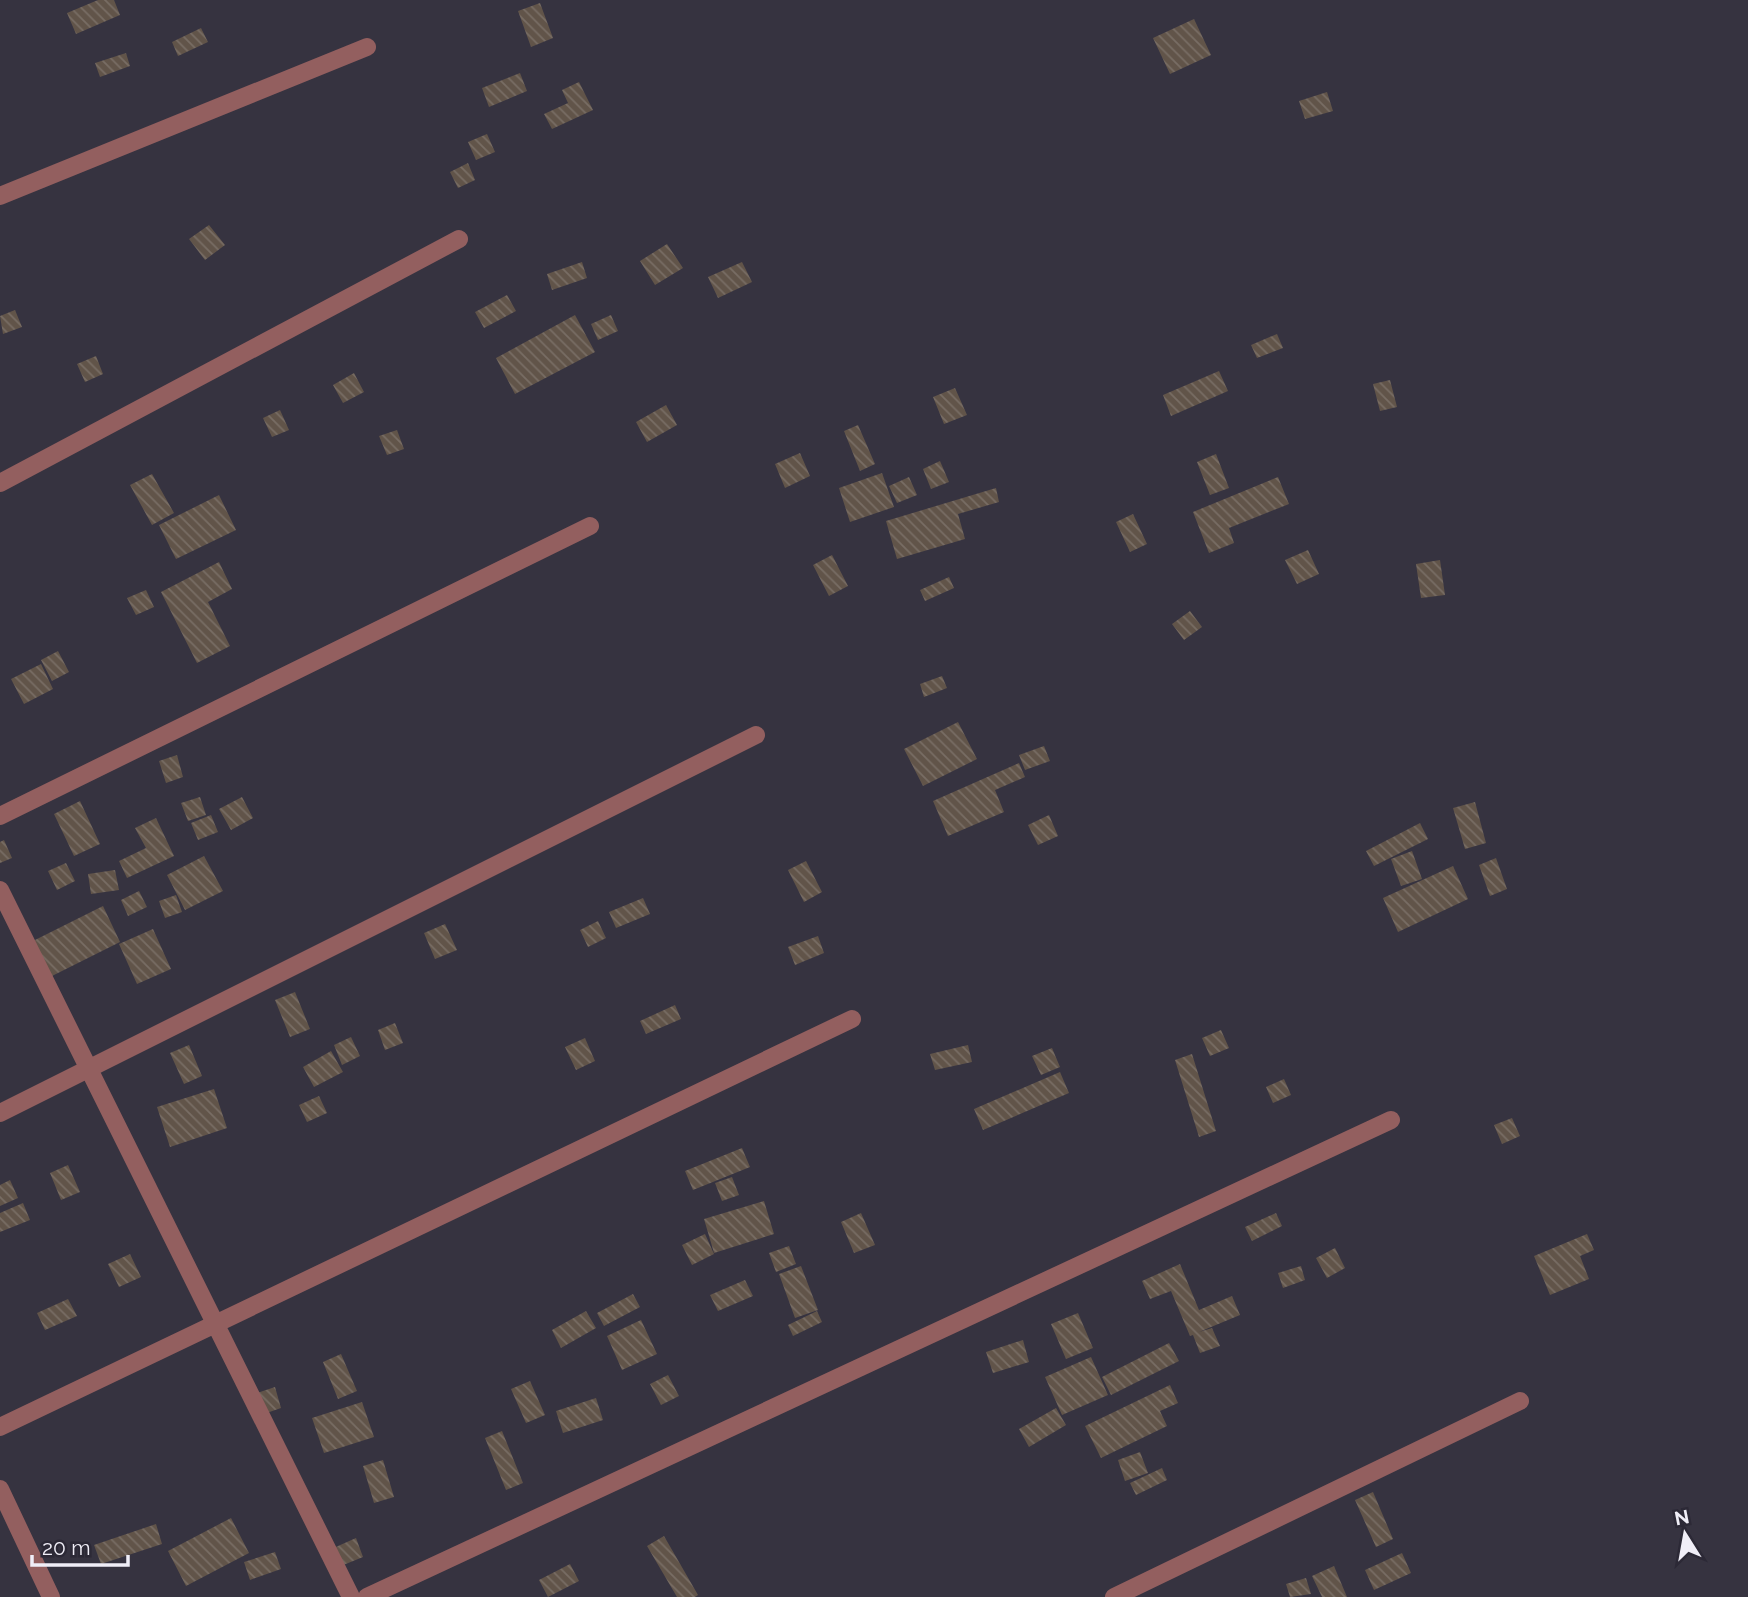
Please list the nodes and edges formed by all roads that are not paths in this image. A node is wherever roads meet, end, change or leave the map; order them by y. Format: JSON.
{"nodes":[{"id":1,"x":367,"y":47,"type":"dead end"},
{"id":2,"x":0,"y":196,"type":"edge"},
{"id":3,"x":459,"y":239,"type":"dead end"},
{"id":4,"x":0,"y":483,"type":"edge"},
{"id":5,"x":590,"y":526,"type":"dead end"},
{"id":6,"x":756,"y":735,"type":"dead end"},
{"id":7,"x":0,"y":816,"type":"edge"},
{"id":8,"x":0,"y":890,"type":"edge"},
{"id":9,"x":852,"y":1020,"type":"dead end"},
{"id":10,"x":90,"y":1070,"type":"junction"},
{"id":11,"x":0,"y":1113,"type":"edge"},
{"id":12,"x":1391,"y":1120,"type":"dead end"},
{"id":13,"x":216,"y":1324,"type":"junction"},
{"id":14,"x":1520,"y":1401,"type":"dead end"},
{"id":15,"x":0,"y":1427,"type":"edge"},
{"id":16,"x":0,"y":1489,"type":"edge"},
{"id":17,"x":51,"y":1597,"type":"edge"},
{"id":18,"x":351,"y":1597,"type":"edge"},
{"id":19,"x":367,"y":1597,"type":"edge"},
{"id":20,"x":1114,"y":1597,"type":"edge"}],
"edges":[{"from":1,"to":2,"type":"street"},
{"from":3,"to":4,"type":"street"},
{"from":5,"to":7,"type":"street"},
{"from":6,"to":10,"type":"street"},
{"from":8,"to":10,"type":"street"},
{"from":9,"to":13,"type":"street"},
{"from":10,"to":11,"type":"street"},
{"from":10,"to":13,"type":"street"},
{"from":12,"to":19,"type":"street"},
{"from":13,"to":15,"type":"street"},
{"from":13,"to":18,"type":"street"},
{"from":14,"to":20,"type":"street"},
{"from":16,"to":17,"type":"street"}]}
